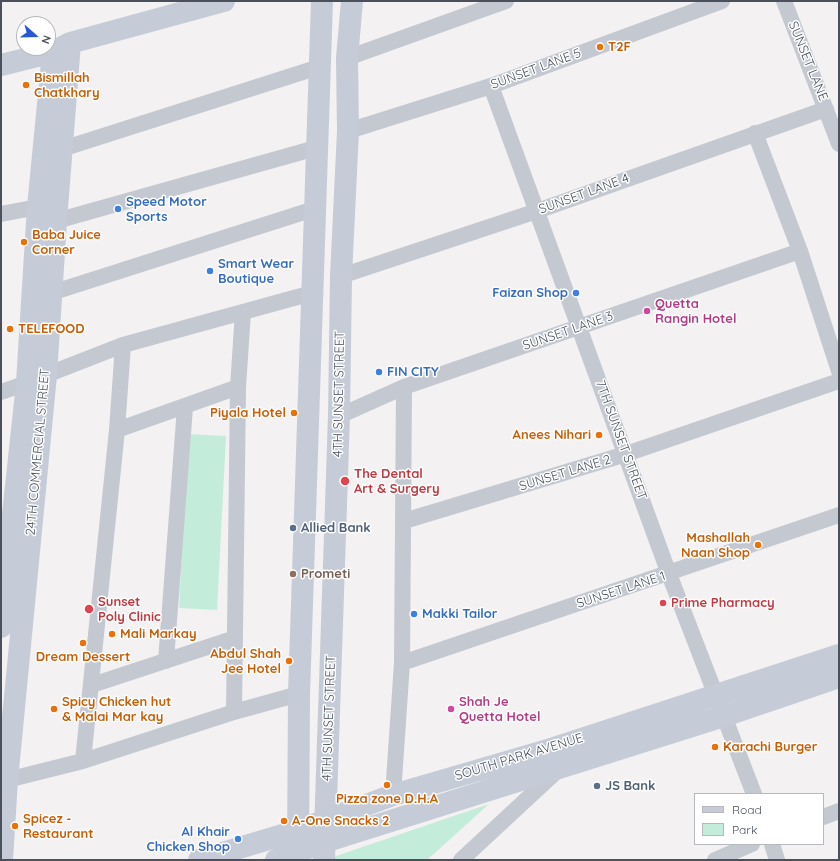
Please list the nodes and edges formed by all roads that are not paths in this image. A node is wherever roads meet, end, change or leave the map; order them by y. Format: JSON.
{"nodes":[{"id":1,"x":224,"y":1,"type":"edge"},
{"id":2,"x":322,"y":1,"type":"edge"},
{"id":3,"x":352,"y":1,"type":"edge"},
{"id":4,"x":506,"y":1,"type":"edge"},
{"id":5,"x":722,"y":1,"type":"edge"},
{"id":6,"x":784,"y":1,"type":"edge"},
{"id":7,"x":62,"y":48,"type":"junction"},
{"id":8,"x":347,"y":58,"type":"junction"},
{"id":9,"x":1,"y":65,"type":"edge"},
{"id":10,"x":319,"y":74,"type":"junction"},
{"id":11,"x":346,"y":82,"type":"junction"},
{"id":12,"x":491,"y":86,"type":"junction"},
{"id":13,"x":826,"y":108,"type":"junction"},
{"id":14,"x":348,"y":131,"type":"junction"},
{"id":15,"x":756,"y":133,"type":"junction"},
{"id":16,"x":839,"y":144,"type":"edge"},
{"id":17,"x":316,"y":148,"type":"junction"},
{"id":18,"x":62,"y":149,"type":"junction"},
{"id":19,"x":38,"y":207,"type":"junction"},
{"id":20,"x":314,"y":209,"type":"junction"},
{"id":21,"x":537,"y":211,"type":"junction"},
{"id":22,"x":1,"y":214,"type":"edge"},
{"id":23,"x":56,"y":220,"type":"junction"},
{"id":24,"x":800,"y":251,"type":"junction"},
{"id":25,"x":341,"y":276,"type":"junction"},
{"id":26,"x":312,"y":292,"type":"junction"},
{"id":27,"x":51,"y":293,"type":"junction"},
{"id":28,"x":243,"y":312,"type":"junction"},
{"id":29,"x":578,"y":328,"type":"junction"},
{"id":30,"x":122,"y":345,"type":"junction"},
{"id":31,"x":839,"y":371,"type":"edge"},
{"id":32,"x":36,"y":379,"type":"junction"},
{"id":33,"x":839,"y":381,"type":"edge"},
{"id":34,"x":238,"y":387,"type":"junction"},
{"id":35,"x":404,"y":387,"type":"junction"},
{"id":36,"x":1,"y":392,"type":"edge"},
{"id":37,"x":185,"y":407,"type":"junction"},
{"id":38,"x":339,"y":416,"type":"junction"},
{"id":39,"x":117,"y":430,"type":"junction"},
{"id":40,"x":626,"y":454,"type":"junction"},
{"id":41,"x":839,"y":515,"type":"edge"},
{"id":42,"x":404,"y":521,"type":"junction"},
{"id":43,"x":6,"y":549,"type":"edge"},
{"id":44,"x":670,"y":574,"type":"junction"},
{"id":45,"x":1,"y":627,"type":"edge"},
{"id":46,"x":235,"y":638,"type":"junction"},
{"id":47,"x":839,"y":655,"type":"edge"},
{"id":48,"x":166,"y":661,"type":"junction"},
{"id":49,"x":402,"y":663,"type":"junction"},
{"id":50,"x":839,"y":677,"type":"edge"},
{"id":51,"x":92,"y":685,"type":"junction"},
{"id":52,"x":300,"y":694,"type":"junction"},
{"id":53,"x":717,"y":695,"type":"junction"},
{"id":54,"x":234,"y":712,"type":"junction"},
{"id":55,"x":724,"y":716,"type":"junction"},
{"id":56,"x":84,"y":761,"type":"junction"},
{"id":57,"x":560,"y":768,"type":"junction"},
{"id":58,"x":7,"y":780,"type":"junction"},
{"id":59,"x":754,"y":793,"type":"edge"},
{"id":60,"x":393,"y":795,"type":"junction"},
{"id":61,"x":839,"y":811,"type":"edge"},
{"id":62,"x":824,"y":817,"type":"edge"},
{"id":63,"x":3,"y":825,"type":"edge"},
{"id":64,"x":324,"y":841,"type":"edge"},
{"id":65,"x":750,"y":845,"type":"edge"},
{"id":66,"x":772,"y":845,"type":"edge"},
{"id":67,"x":298,"y":847,"type":"edge"},
{"id":68,"x":2,"y":860,"type":"edge"},
{"id":69,"x":199,"y":860,"type":"edge"},
{"id":70,"x":276,"y":860,"type":"edge"},
{"id":71,"x":462,"y":860,"type":"edge"},
{"id":72,"x":715,"y":860,"type":"edge"},
{"id":73,"x":777,"y":860,"type":"edge"}],
"edges":[{"from":1,"to":7,"type":"street"},
{"from":2,"to":10,"type":"street"},
{"from":3,"to":8,"type":"street","name":"4TH SUNSET STREET"},
{"from":4,"to":8,"type":"street"},
{"from":5,"to":12,"type":"street","name":"SUNSET LANE 5"},
{"from":6,"to":13,"type":"street","name":"SUNSET LANE"},
{"from":7,"to":9,"type":"street"},
{"from":7,"to":18,"type":"street","name":"24TH COMMERCIAL STREET"},
{"from":7,"to":19,"type":"street","name":"24TH COMMERCIAL STREET"},
{"from":8,"to":11,"type":"street","name":"4TH SUNSET STREET"},
{"from":10,"to":11,"type":"street"},
{"from":10,"to":17,"type":"street"},
{"from":10,"to":18,"type":"street"},
{"from":11,"to":14,"type":"street","name":"4TH SUNSET STREET"},
{"from":12,"to":14,"type":"street","name":"SUNSET LANE 5"},
{"from":12,"to":21,"type":"street","name":"7TH SUNSET STREET"},
{"from":13,"to":15,"type":"street","name":"SUNSET LANE 4"},
{"from":13,"to":16,"type":"street","name":"SUNSET LANE"},
{"from":14,"to":25,"type":"street","name":"4TH SUNSET STREET"},
{"from":15,"to":21,"type":"street","name":"SUNSET LANE 4"},
{"from":15,"to":24,"type":"street"},
{"from":17,"to":20,"type":"street"},
{"from":17,"to":23,"type":"street"},
{"from":18,"to":23,"type":"street","name":"24TH COMMERCIAL STREET"},
{"from":19,"to":22,"type":"street"},
{"from":19,"to":32,"type":"street","name":"24TH COMMERCIAL STREET"},
{"from":20,"to":26,"type":"street"},
{"from":20,"to":27,"type":"street"},
{"from":21,"to":25,"type":"street","name":"SUNSET LANE 4"},
{"from":21,"to":29,"type":"street","name":"7TH SUNSET STREET"},
{"from":23,"to":27,"type":"street","name":"24TH COMMERCIAL STREET"},
{"from":24,"to":29,"type":"street","name":"SUNSET LANE 3"},
{"from":24,"to":31,"type":"street"},
{"from":25,"to":38,"type":"street","name":"4TH SUNSET STREET"},
{"from":26,"to":28,"type":"street"},
{"from":26,"to":52,"type":"street"},
{"from":27,"to":32,"type":"street","name":"24TH COMMERCIAL STREET"},
{"from":28,"to":30,"type":"street"},
{"from":28,"to":34,"type":"street"},
{"from":29,"to":35,"type":"street","name":"SUNSET LANE 3"},
{"from":29,"to":40,"type":"street","name":"7TH SUNSET STREET"},
{"from":30,"to":32,"type":"street"},
{"from":30,"to":39,"type":"street"},
{"from":32,"to":36,"type":"street"},
{"from":32,"to":43,"type":"street","name":"24TH COMMERCIAL STREET"},
{"from":32,"to":58,"type":"street","name":"24TH COMMERCIAL STREET"},
{"from":33,"to":40,"type":"street","name":"SUNSET LANE 2"},
{"from":34,"to":37,"type":"street"},
{"from":34,"to":46,"type":"street"},
{"from":35,"to":38,"type":"street","name":"SUNSET LANE 3"},
{"from":35,"to":42,"type":"street"},
{"from":37,"to":39,"type":"street"},
{"from":37,"to":48,"type":"street"},
{"from":38,"to":64,"type":"street","name":"4TH SUNSET STREET"},
{"from":39,"to":51,"type":"street"},
{"from":40,"to":42,"type":"street","name":"SUNSET LANE 2"},
{"from":40,"to":44,"type":"street","name":"7TH SUNSET STREET"},
{"from":41,"to":44,"type":"street","name":"SUNSET LANE 1"},
{"from":42,"to":49,"type":"street"},
{"from":43,"to":45,"type":"street","name":"24TH COMMERCIAL STREET"},
{"from":44,"to":49,"type":"street","name":"SUNSET LANE 1"},
{"from":44,"to":53,"type":"street","name":"7TH SUNSET STREET"},
{"from":46,"to":48,"type":"street"},
{"from":46,"to":54,"type":"street"},
{"from":47,"to":53,"type":"street","name":"SOUTH PARK AVENUE"},
{"from":48,"to":51,"type":"street"},
{"from":49,"to":60,"type":"street"},
{"from":50,"to":55,"type":"street","name":"SOUTH PARK AVENUE"},
{"from":51,"to":56,"type":"street"},
{"from":52,"to":54,"type":"street"},
{"from":52,"to":67,"type":"street"},
{"from":53,"to":55,"type":"street","name":"7TH SUNSET STREET"},
{"from":53,"to":60,"type":"street","name":"SOUTH PARK AVENUE"},
{"from":54,"to":56,"type":"street"},
{"from":55,"to":57,"type":"street","name":"SOUTH PARK AVENUE"},
{"from":55,"to":59,"type":"street","name":"7TH SUNSET STREET"},
{"from":56,"to":58,"type":"street"},
{"from":57,"to":64,"type":"street","name":"SOUTH PARK AVENUE"},
{"from":57,"to":71,"type":"street"},
{"from":58,"to":63,"type":"street","name":"24TH COMMERCIAL STREET"},
{"from":60,"to":64,"type":"street","name":"SOUTH PARK AVENUE"},
{"from":61,"to":62,"type":"street"},
{"from":63,"to":68,"type":"street","name":"24TH COMMERCIAL STREET"},
{"from":64,"to":67,"type":"street"},
{"from":65,"to":72,"type":"street"},
{"from":66,"to":73,"type":"street"},
{"from":67,"to":69,"type":"street"},
{"from":67,"to":70,"type":"street"}]}
